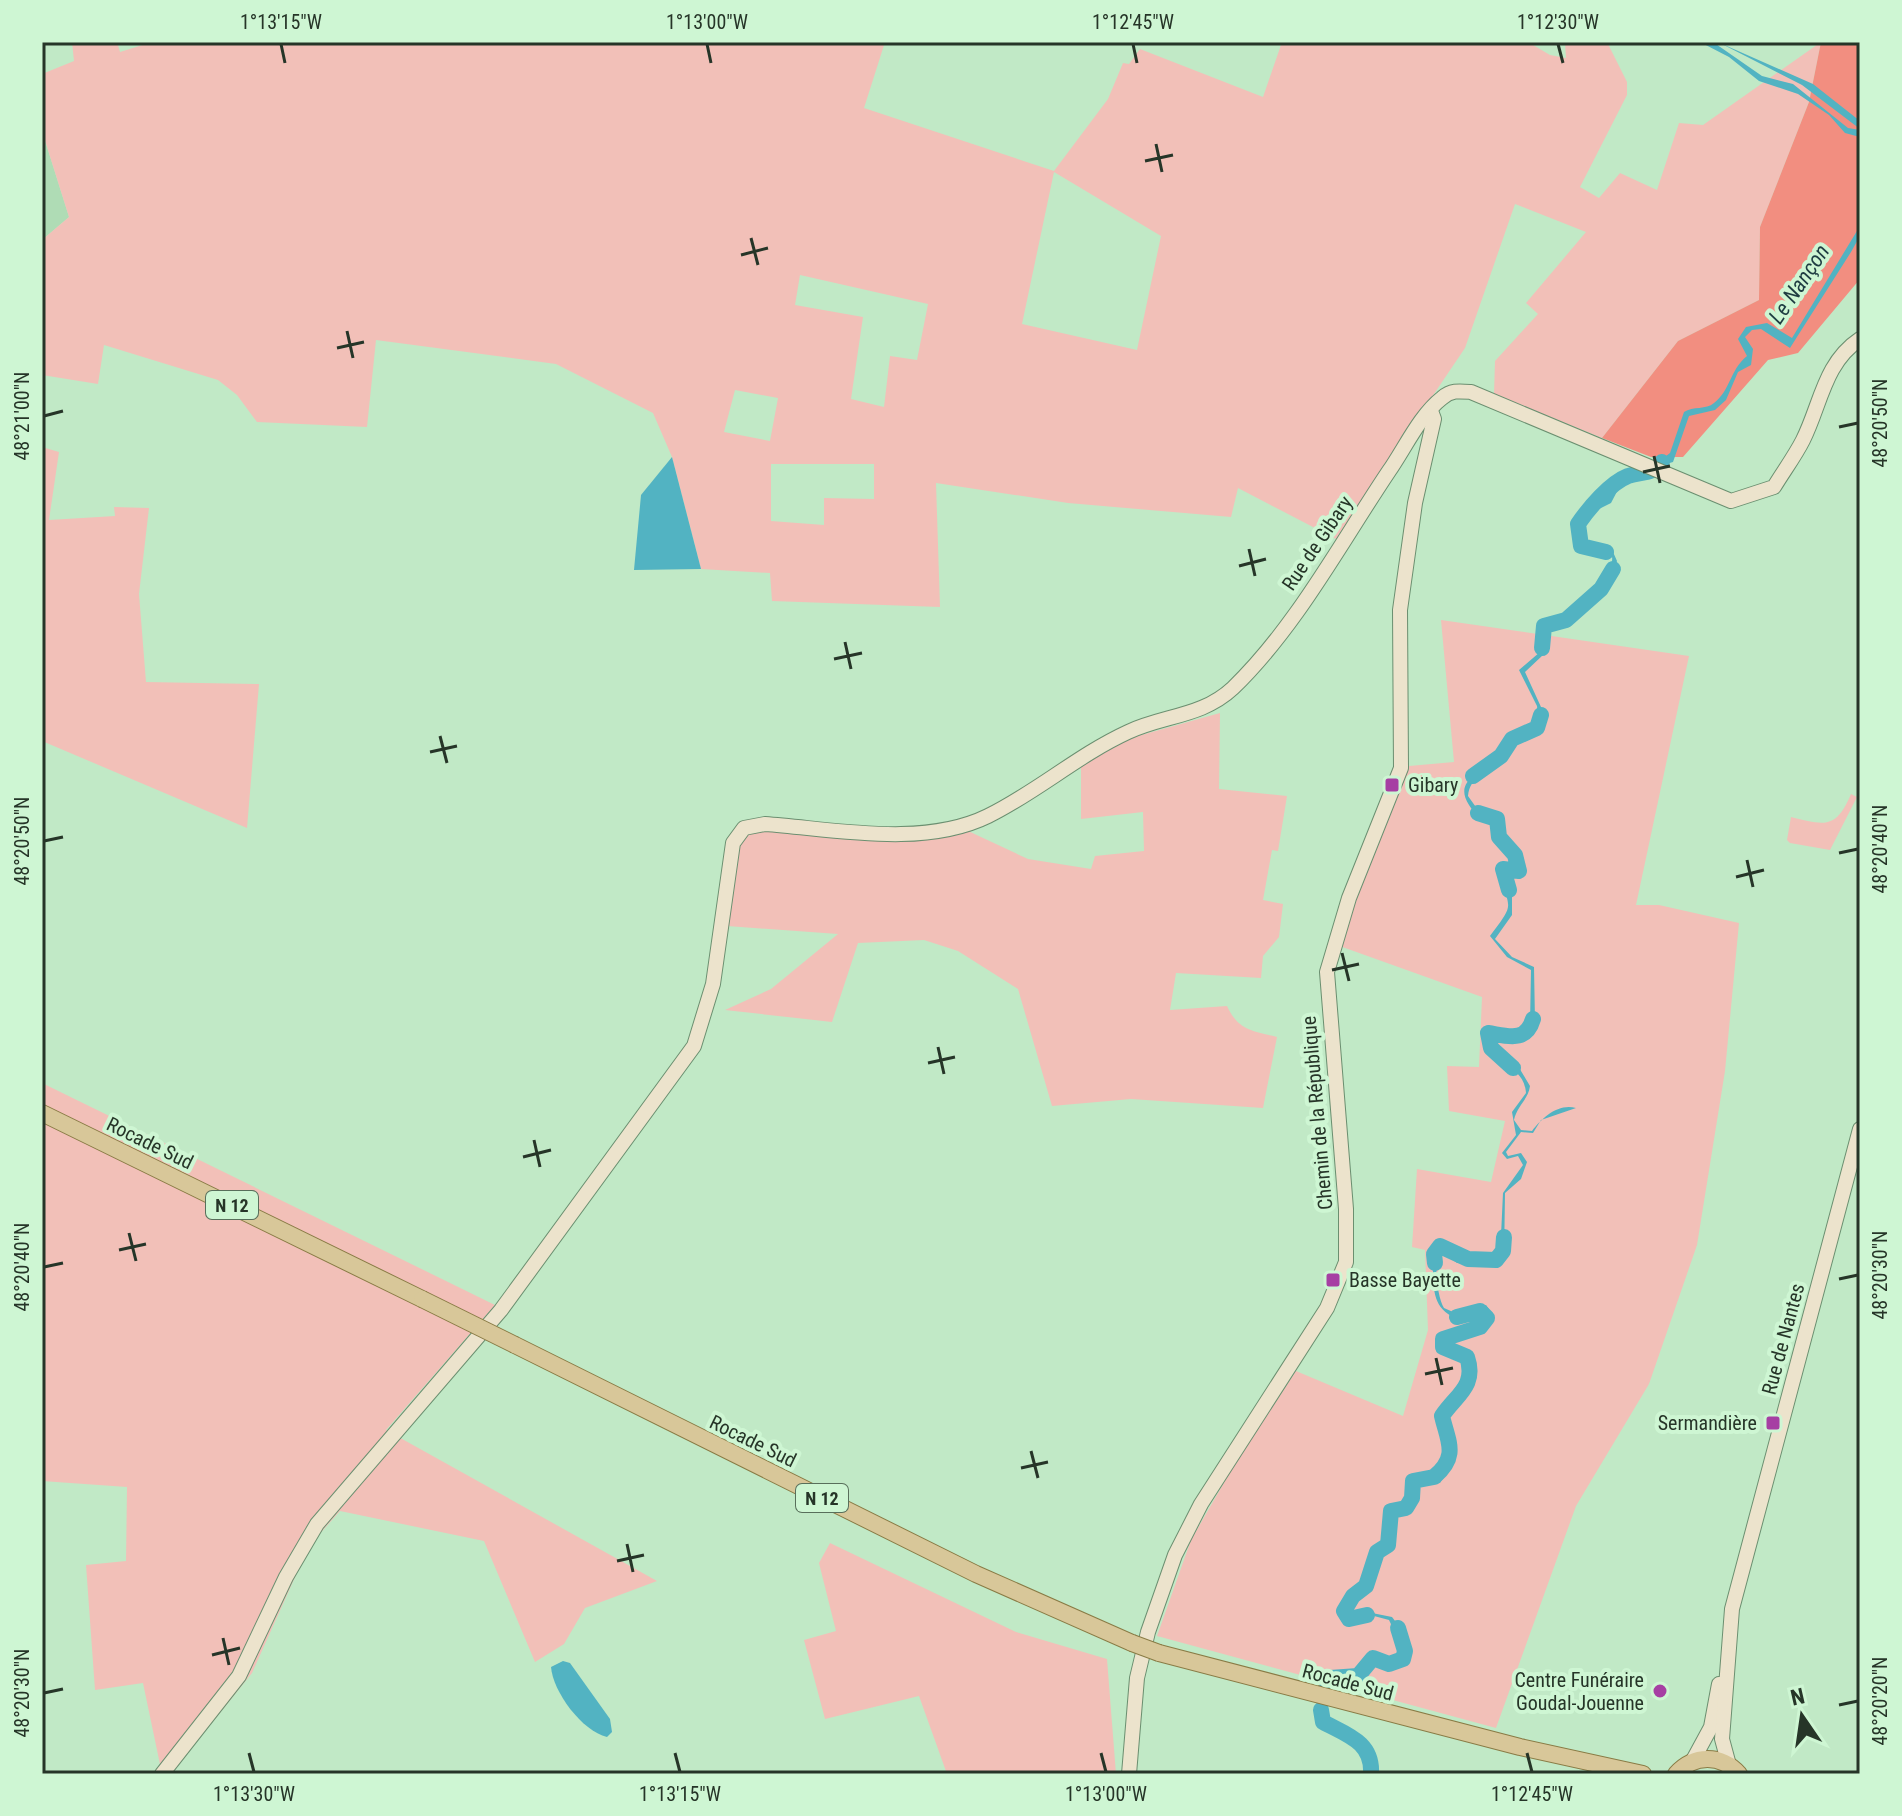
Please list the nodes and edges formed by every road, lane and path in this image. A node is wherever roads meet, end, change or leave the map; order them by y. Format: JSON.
{"nodes":[{"id":1,"x":1860,"y":339,"type":"edge"},
{"id":2,"x":1431,"y":411,"type":"junction"},
{"id":3,"x":42,"y":1113,"type":"edge"},
{"id":4,"x":1860,"y":1129,"type":"edge"},
{"id":5,"x":1727,"y":1653,"type":"junction"},
{"id":6,"x":1520,"y":1747,"type":"junction"},
{"id":7,"x":1692,"y":1762,"type":"junction"},
{"id":8,"x":1734,"y":1770,"type":"edge"},
{"id":9,"x":162,"y":1774,"type":"edge"},
{"id":10,"x":1129,"y":1774,"type":"edge"},
{"id":11,"x":1601,"y":1774,"type":"edge"},
{"id":12,"x":1643,"y":1774,"type":"edge"},
{"id":13,"x":1676,"y":1774,"type":"edge"}],
"edges":[{"from":1,"to":2,"type":"street","name":"Rue de Gibary"},
{"from":2,"to":9,"type":"street","name":"Rue de Gibary"},
{"from":2,"to":10,"type":"street","name":"Chemin de la République"},
{"from":3,"to":6,"type":"main road","name":"Rocade Sud","number":"N 12","bridge":true},
{"from":4,"to":5,"type":"street","name":"Rue de Nantes"},
{"from":5,"to":7,"type":"street","name":"Rue de Nantes"},
{"from":5,"to":8,"type":"street","name":"Rue de Nantes"},
{"from":6,"to":11,"type":"main road","name":"Rocade Sud","number":"N 12"},
{"from":6,"to":12,"type":"main road","name":"Rocade Sud","number":"N 12"},
{"from":7,"to":8,"type":"main road"},
{"from":7,"to":13,"type":"main road"}]}
